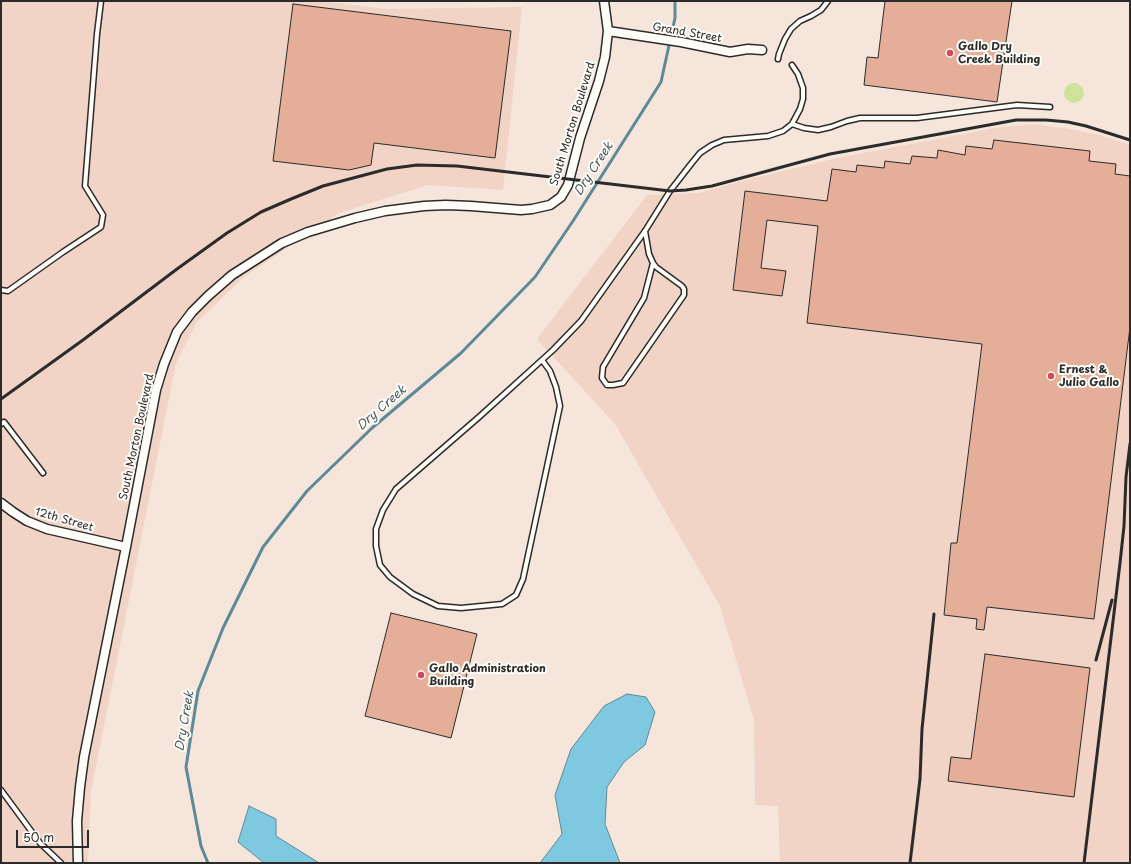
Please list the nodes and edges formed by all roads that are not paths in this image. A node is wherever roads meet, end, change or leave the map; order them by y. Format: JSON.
{"nodes":[{"id":1,"x":101,"y":1,"type":"edge"},
{"id":2,"x":604,"y":1,"type":"edge"},
{"id":3,"x":828,"y":1,"type":"edge"},
{"id":4,"x":608,"y":31,"type":"junction"},
{"id":5,"x":762,"y":50,"type":"dead end"},
{"id":6,"x":778,"y":59,"type":"dead end"},
{"id":7,"x":792,"y":65,"type":"dead end"},
{"id":8,"x":1050,"y":107,"type":"dead end"},
{"id":9,"x":792,"y":124,"type":"junction"},
{"id":10,"x":645,"y":231,"type":"junction"},
{"id":11,"x":653,"y":263,"type":"junction"},
{"id":12,"x":1,"y":290,"type":"edge"},
{"id":13,"x":542,"y":360,"type":"junction"},
{"id":14,"x":1,"y":424,"type":"edge"},
{"id":15,"x":43,"y":473,"type":"dead end"},
{"id":16,"x":1,"y":503,"type":"edge"},
{"id":17,"x":126,"y":547,"type":"junction"},
{"id":18,"x":1,"y":790,"type":"edge"},
{"id":19,"x":61,"y":863,"type":"edge"},
{"id":20,"x":78,"y":863,"type":"edge"}],
"edges":[{"from":1,"to":12,"type":"lane"},
{"from":2,"to":4,"type":"street","name":"South Morton Boulevard"},
{"from":3,"to":6,"type":"lane"},
{"from":4,"to":5,"type":"street","name":"Grand Street"},
{"from":4,"to":17,"type":"street","name":"South Morton Boulevard"},
{"from":7,"to":9,"type":"lane"},
{"from":8,"to":9,"type":"lane"},
{"from":9,"to":10,"type":"lane"},
{"from":10,"to":11,"type":"lane"},
{"from":10,"to":13,"type":"lane"},
{"from":11,"to":11,"type":"lane"},
{"from":13,"to":13,"type":"lane"},
{"from":14,"to":15,"type":"lane"},
{"from":16,"to":17,"type":"street","name":"12th Street"},
{"from":17,"to":20,"type":"street","name":"South Morton Boulevard"},
{"from":18,"to":19,"type":"lane"}]}
